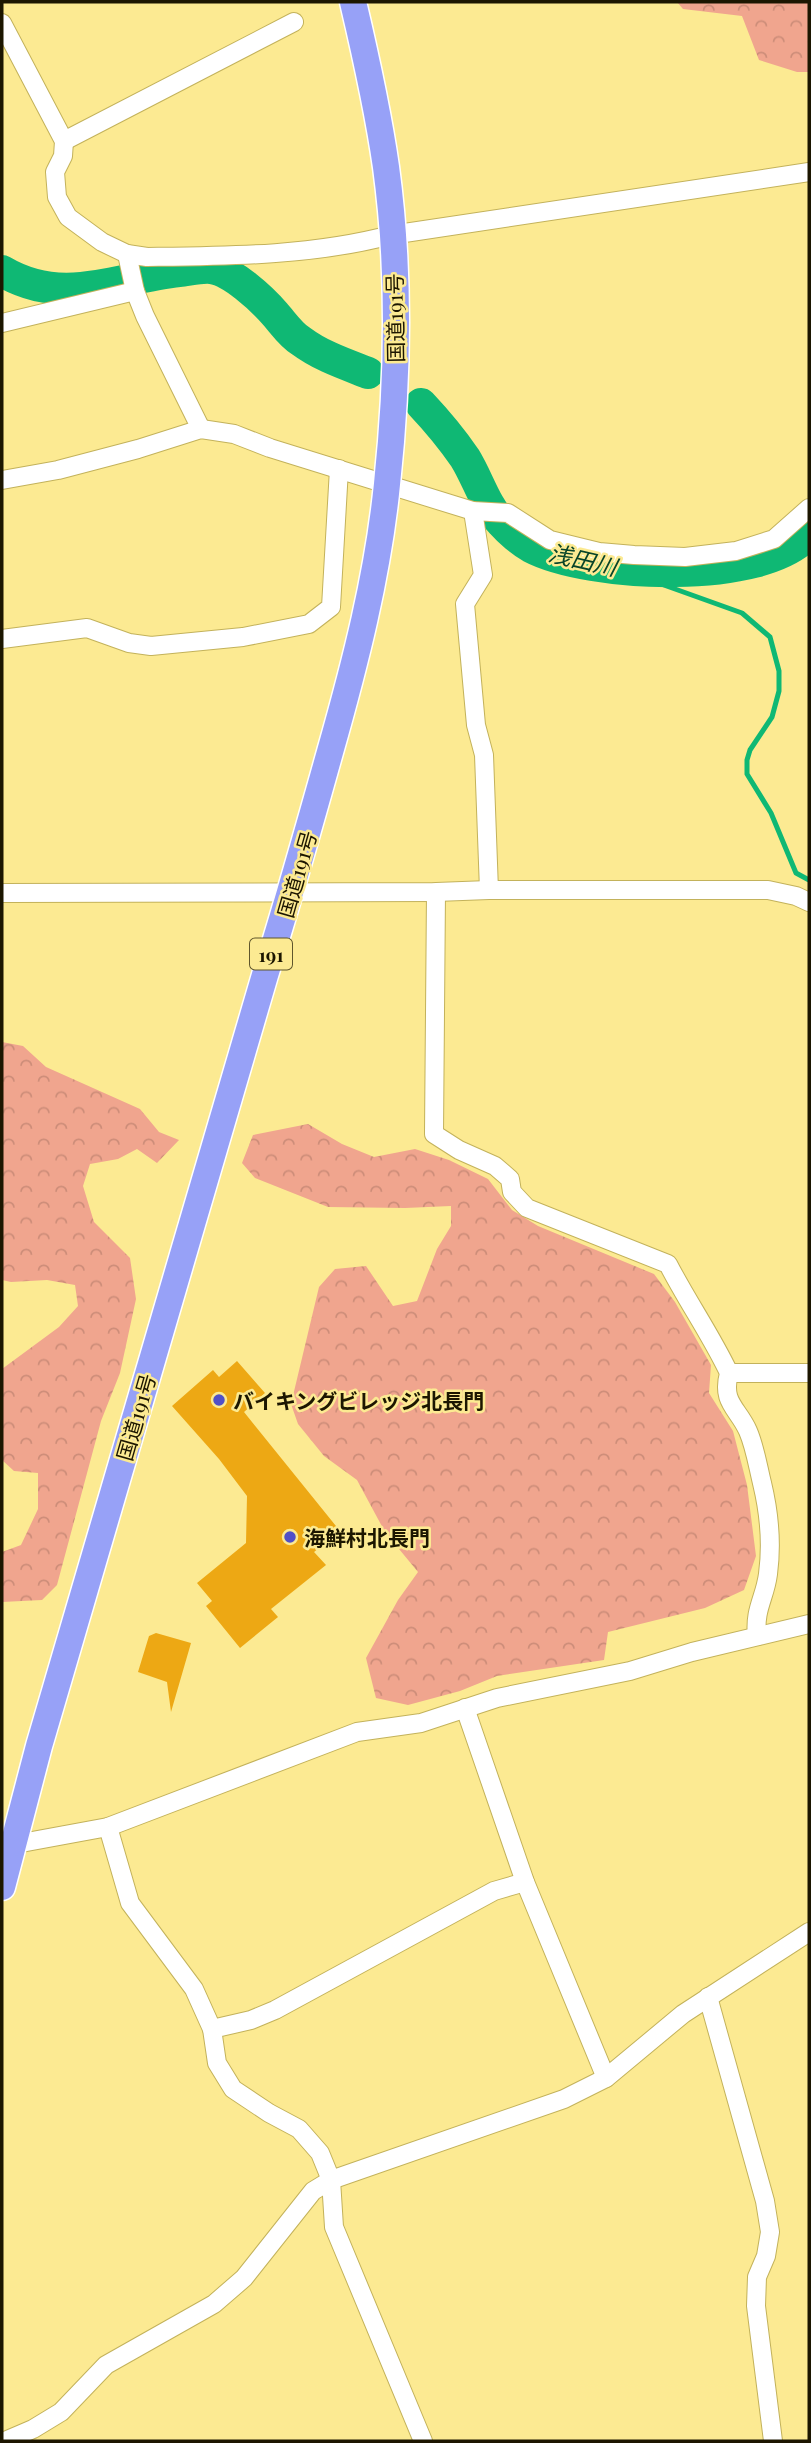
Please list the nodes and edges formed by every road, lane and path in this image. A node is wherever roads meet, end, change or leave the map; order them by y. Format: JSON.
{"nodes":[{"id":1,"x":353,"y":2,"type":"edge"},
{"id":2,"x":294,"y":22,"type":"dead end"},
{"id":3,"x":2,"y":23,"type":"edge"},
{"id":4,"x":64,"y":141,"type":"junction"},
{"id":5,"x":809,"y":172,"type":"edge"},
{"id":6,"x":391,"y":235,"type":"junction"},
{"id":7,"x":131,"y":274,"type":"junction"},
{"id":8,"x":2,"y":323,"type":"edge"},
{"id":9,"x":201,"y":429,"type":"junction"},
{"id":10,"x":339,"y":469,"type":"junction"},
{"id":11,"x":2,"y":480,"type":"edge"},
{"id":12,"x":387,"y":485,"type":"junction"},
{"id":13,"x":809,"y":508,"type":"edge"},
{"id":14,"x":477,"y":511,"type":"junction"},
{"id":15,"x":2,"y":639,"type":"edge"},
{"id":16,"x":489,"y":890,"type":"junction"},
{"id":17,"x":291,"y":892,"type":"junction"},
{"id":18,"x":436,"y":892,"type":"junction"},
{"id":19,"x":2,"y":893,"type":"edge"},
{"id":20,"x":809,"y":902,"type":"edge"},
{"id":21,"x":729,"y":1373,"type":"junction"},
{"id":22,"x":809,"y":1373,"type":"edge"},
{"id":23,"x":809,"y":1624,"type":"edge"},
{"id":24,"x":757,"y":1636,"type":"junction"},
{"id":25,"x":465,"y":1708,"type":"junction"},
{"id":26,"x":108,"y":1827,"type":"junction"},
{"id":27,"x":7,"y":1847,"type":"edge"},
{"id":28,"x":524,"y":1882,"type":"junction"},
{"id":29,"x":2,"y":1887,"type":"edge"},
{"id":30,"x":809,"y":1932,"type":"edge"},
{"id":31,"x":708,"y":1997,"type":"junction"},
{"id":32,"x":212,"y":2029,"type":"junction"},
{"id":33,"x":606,"y":2078,"type":"junction"},
{"id":34,"x":331,"y":2180,"type":"junction"},
{"id":35,"x":35,"y":2435,"type":"edge"},
{"id":36,"x":5,"y":2441,"type":"edge"},
{"id":37,"x":424,"y":2441,"type":"edge"},
{"id":38,"x":773,"y":2441,"type":"edge"}],
"edges":[{"from":1,"to":6,"type":"highway","name":"国道191号","number":"191"},
{"from":2,"to":4,"type":"street"},
{"from":3,"to":4,"type":"street"},
{"from":4,"to":7,"type":"street"},
{"from":5,"to":6,"type":"street"},
{"from":6,"to":7,"type":"street"},
{"from":6,"to":12,"type":"highway","name":"国道191号","number":"191"},
{"from":7,"to":8,"type":"street"},
{"from":7,"to":9,"type":"street"},
{"from":9,"to":10,"type":"street"},
{"from":9,"to":11,"type":"street"},
{"from":10,"to":12,"type":"street"},
{"from":10,"to":15,"type":"street"},
{"from":12,"to":14,"type":"street"},
{"from":12,"to":17,"type":"highway","name":"国道191号","number":"191"},
{"from":13,"to":14,"type":"street"},
{"from":14,"to":16,"type":"street"},
{"from":16,"to":18,"type":"street"},
{"from":16,"to":20,"type":"street"},
{"from":17,"to":18,"type":"street"},
{"from":17,"to":19,"type":"street"},
{"from":17,"to":27,"type":"highway","name":"国道191号","number":"191"},
{"from":18,"to":21,"type":"street"},
{"from":21,"to":22,"type":"street"},
{"from":21,"to":24,"type":"street"},
{"from":23,"to":24,"type":"street"},
{"from":24,"to":25,"type":"street"},
{"from":25,"to":26,"type":"street"},
{"from":25,"to":28,"type":"street"},
{"from":26,"to":27,"type":"street"},
{"from":26,"to":32,"type":"street"},
{"from":27,"to":29,"type":"highway","name":"国道191号","number":"191"},
{"from":28,"to":32,"type":"street"},
{"from":28,"to":33,"type":"street"},
{"from":30,"to":31,"type":"street"},
{"from":31,"to":33,"type":"street"},
{"from":31,"to":38,"type":"street"},
{"from":32,"to":34,"type":"street"},
{"from":33,"to":34,"type":"street"},
{"from":34,"to":35,"type":"street"},
{"from":34,"to":37,"type":"street"},
{"from":35,"to":36,"type":"street"}]}
